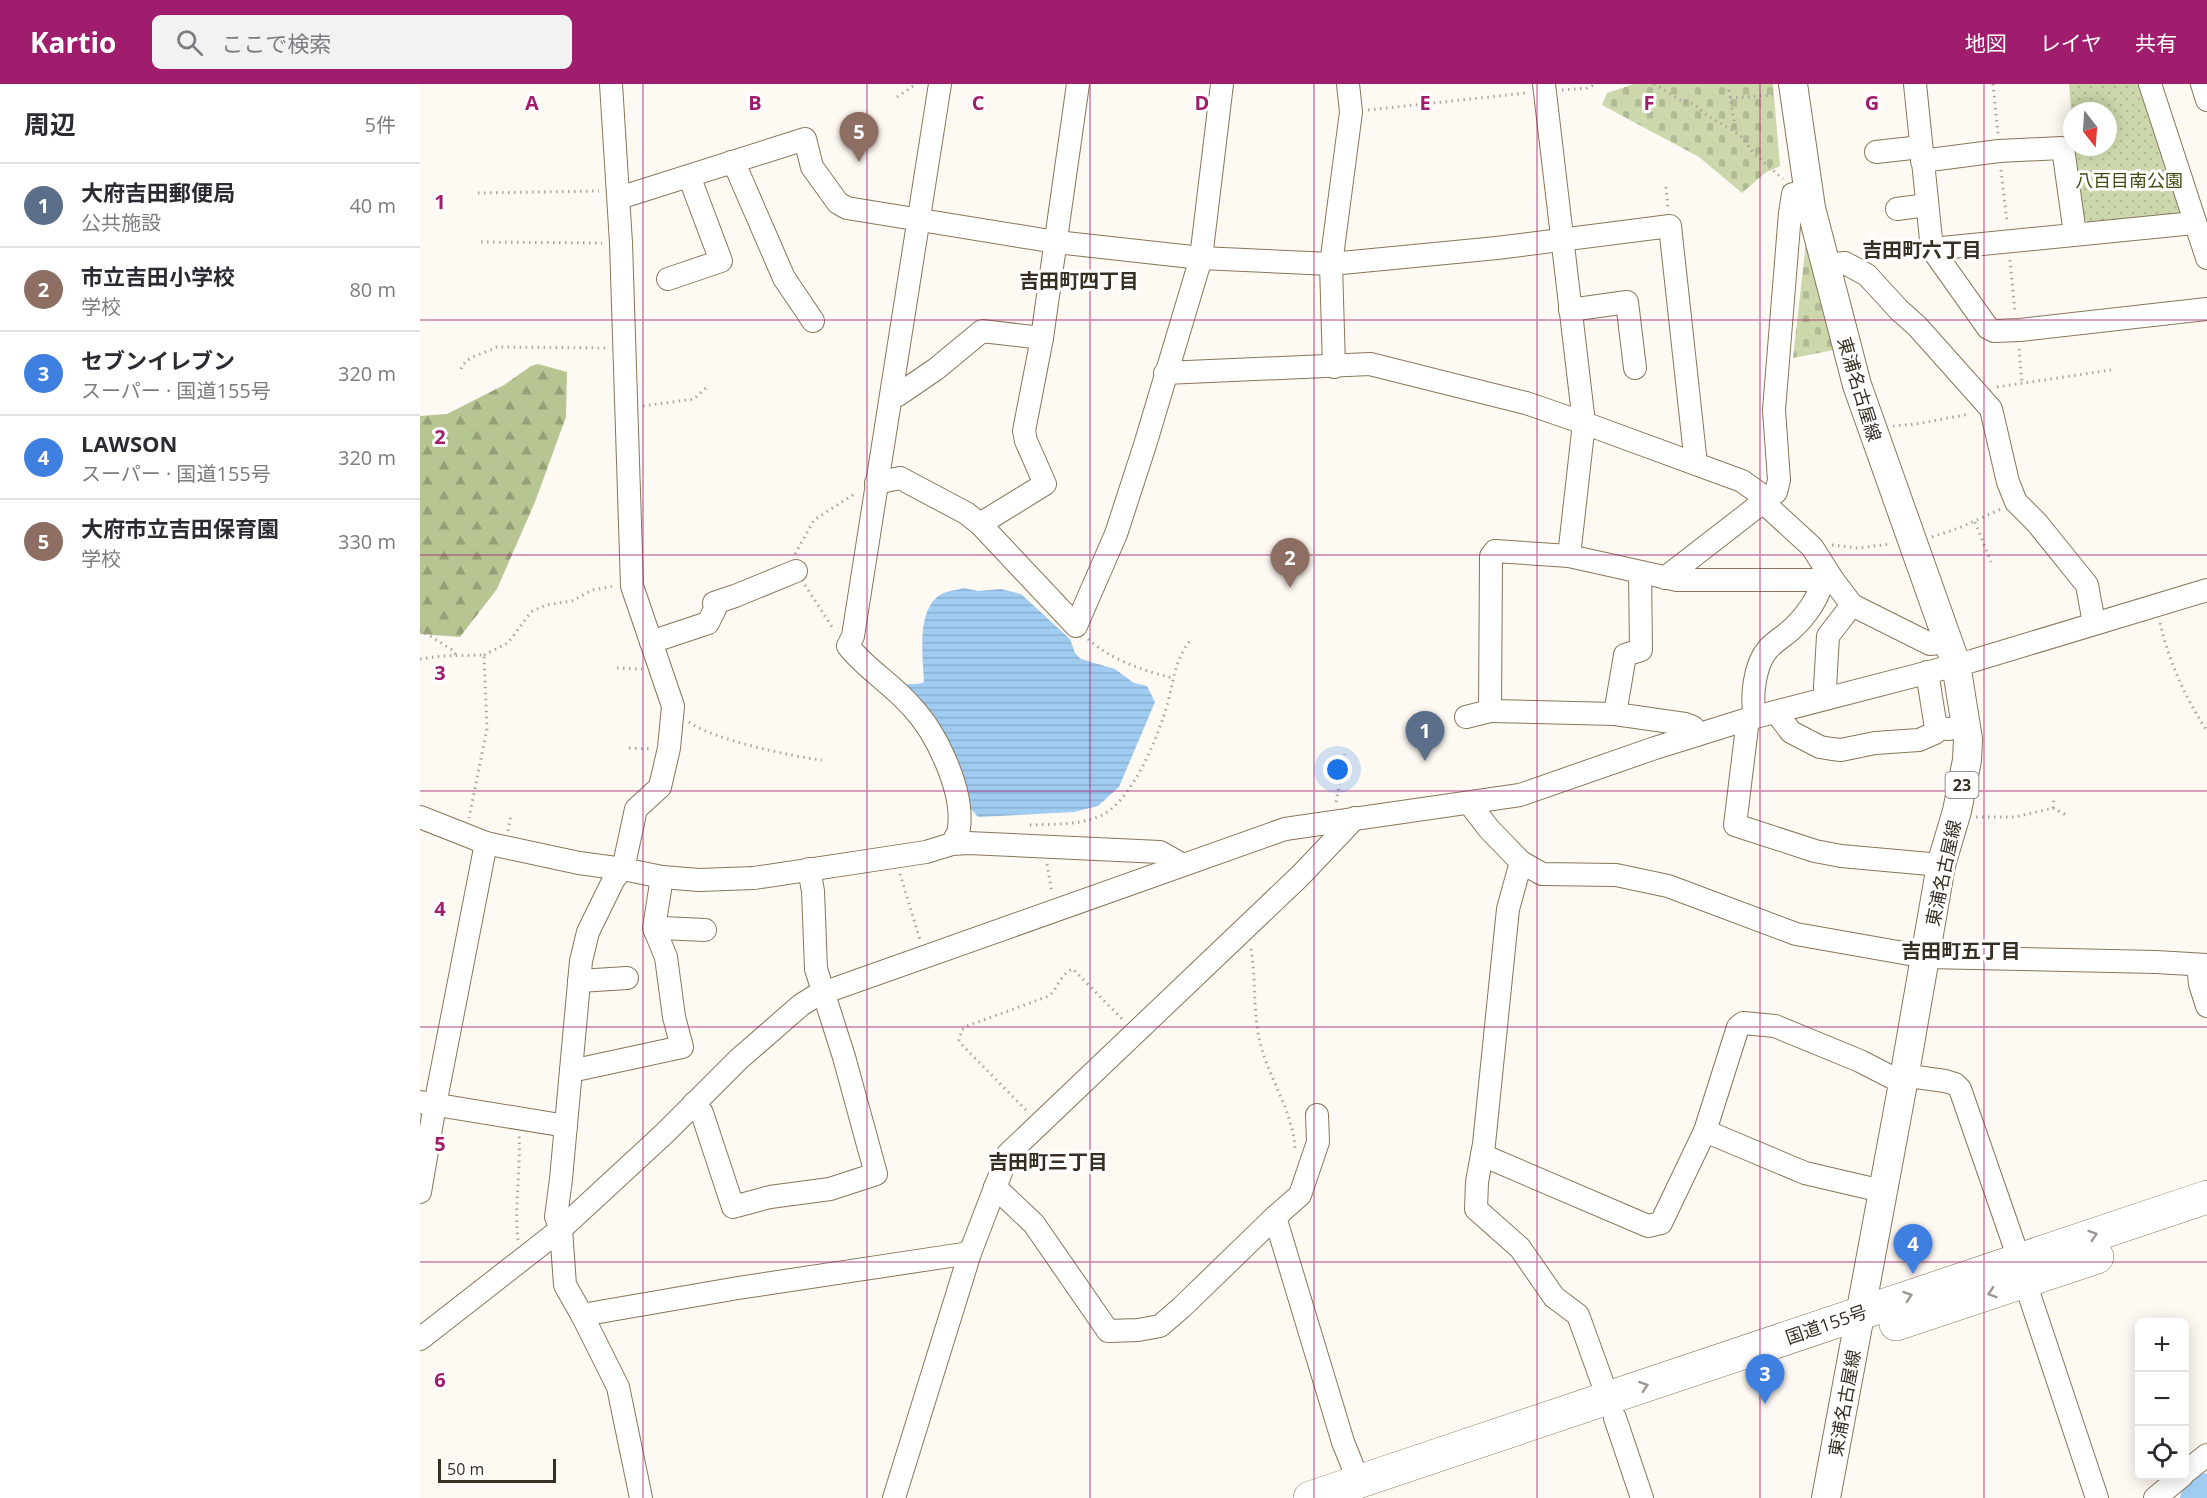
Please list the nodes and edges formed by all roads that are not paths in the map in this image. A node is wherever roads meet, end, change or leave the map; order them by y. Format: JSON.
{"nodes":[{"id":1,"x":611,"y":84,"type":"edge"},
{"id":2,"x":940,"y":84,"type":"edge"},
{"id":3,"x":1078,"y":84,"type":"edge"},
{"id":4,"x":1222,"y":84,"type":"edge"},
{"id":5,"x":1348,"y":84,"type":"edge"},
{"id":6,"x":1915,"y":84,"type":"edge"},
{"id":7,"x":2150,"y":84,"type":"edge"},
{"id":8,"x":2202,"y":84,"type":"edge"},
{"id":9,"x":1544,"y":88,"type":"edge"},
{"id":10,"x":1783,"y":89,"type":"edge"},
{"id":11,"x":2207,"y":100,"type":"edge"},
{"id":12,"x":1876,"y":152,"type":"dead end"},
{"id":13,"x":1922,"y":154,"type":"junction"},
{"id":14,"x":731,"y":162,"type":"junction"},
{"id":15,"x":689,"y":176,"type":"junction"},
{"id":16,"x":1798,"y":186,"type":"junction"},
{"id":17,"x":618,"y":194,"type":"junction"},
{"id":18,"x":1927,"y":205,"type":"junction"},
{"id":19,"x":1897,"y":209,"type":"dead end"},
{"id":20,"x":918,"y":220,"type":"junction"},
{"id":21,"x":2194,"y":223,"type":"junction"},
{"id":22,"x":2076,"y":234,"type":"junction"},
{"id":23,"x":1561,"y":239,"type":"junction"},
{"id":24,"x":1056,"y":242,"type":"junction"},
{"id":25,"x":1932,"y":249,"type":"junction"},
{"id":26,"x":1201,"y":258,"type":"junction"},
{"id":27,"x":2207,"y":258,"type":"edge"},
{"id":28,"x":1330,"y":264,"type":"junction"},
{"id":29,"x":1826,"y":265,"type":"junction"},
{"id":30,"x":668,"y":279,"type":"dead end"},
{"id":31,"x":2207,"y":309,"type":"edge"},
{"id":32,"x":1570,"y":310,"type":"junction"},
{"id":33,"x":813,"y":321,"type":"dead end"},
{"id":34,"x":1042,"y":338,"type":"junction"},
{"id":35,"x":1334,"y":367,"type":"junction"},
{"id":36,"x":1635,"y":368,"type":"dead end"},
{"id":37,"x":1165,"y":373,"type":"junction"},
{"id":38,"x":892,"y":395,"type":"junction"},
{"id":39,"x":1584,"y":423,"type":"junction"},
{"id":40,"x":1696,"y":464,"type":"junction"},
{"id":41,"x":876,"y":483,"type":"junction"},
{"id":42,"x":1766,"y":501,"type":"junction"},
{"id":43,"x":980,"y":524,"type":"junction"},
{"id":44,"x":1569,"y":556,"type":"junction"},
{"id":45,"x":796,"y":571,"type":"road end"},
{"id":46,"x":1640,"y":572,"type":"junction"},
{"id":47,"x":1665,"y":578,"type":"junction"},
{"id":48,"x":1827,"y":580,"type":"junction"},
{"id":49,"x":2207,"y":590,"type":"edge"},
{"id":50,"x":1852,"y":605,"type":"junction"},
{"id":51,"x":2094,"y":624,"type":"junction"},
{"id":52,"x":651,"y":642,"type":"junction"},
{"id":53,"x":1952,"y":653,"type":"junction"},
{"id":54,"x":1927,"y":672,"type":"junction"},
{"id":55,"x":1828,"y":698,"type":"junction"},
{"id":56,"x":1490,"y":711,"type":"junction"},
{"id":57,"x":1615,"y":714,"type":"junction"},
{"id":58,"x":1760,"y":716,"type":"junction"},
{"id":59,"x":1466,"y":717,"type":"dead end"},
{"id":60,"x":1936,"y":728,"type":"junction"},
{"id":61,"x":1967,"y":728,"type":"junction"},
{"id":62,"x":1697,"y":735,"type":"junction"},
{"id":63,"x":1468,"y":803,"type":"junction"},
{"id":64,"x":420,"y":817,"type":"edge"},
{"id":65,"x":1345,"y":820,"type":"junction"},
{"id":66,"x":476,"y":839,"type":"junction"},
{"id":67,"x":952,"y":844,"type":"junction"},
{"id":68,"x":1521,"y":862,"type":"junction"},
{"id":69,"x":1181,"y":864,"type":"junction"},
{"id":70,"x":1941,"y":865,"type":"junction"},
{"id":71,"x":623,"y":869,"type":"junction"},
{"id":72,"x":809,"y":869,"type":"junction"},
{"id":73,"x":662,"y":877,"type":"junction"},
{"id":74,"x":705,"y":930,"type":"dead end"},
{"id":75,"x":655,"y":931,"type":"junction"},
{"id":76,"x":1926,"y":957,"type":"junction"},
{"id":77,"x":2203,"y":965,"type":"edge"},
{"id":78,"x":627,"y":978,"type":"dead end"},
{"id":79,"x":579,"y":981,"type":"junction"},
{"id":80,"x":824,"y":992,"type":"junction"},
{"id":81,"x":2207,"y":1006,"type":"edge"},
{"id":82,"x":571,"y":1071,"type":"junction"},
{"id":83,"x":1904,"y":1078,"type":"junction"},
{"id":84,"x":428,"y":1103,"type":"edge"},
{"id":85,"x":694,"y":1103,"type":"junction"},
{"id":86,"x":1317,"y":1115,"type":"dead end"},
{"id":87,"x":566,"y":1126,"type":"junction"},
{"id":88,"x":1705,"y":1131,"type":"junction"},
{"id":89,"x":1482,"y":1155,"type":"junction"},
{"id":90,"x":995,"y":1187,"type":"junction"},
{"id":91,"x":1882,"y":1191,"type":"junction"},
{"id":92,"x":420,"y":1192,"type":"edge"},
{"id":93,"x":2207,"y":1197,"type":"edge"},
{"id":94,"x":1275,"y":1217,"type":"junction"},
{"id":95,"x":2207,"y":1220,"type":"edge"},
{"id":96,"x":561,"y":1229,"type":"junction"},
{"id":97,"x":970,"y":1252,"type":"junction"},
{"id":98,"x":2022,"y":1271,"type":"junction"},
{"id":99,"x":582,"y":1315,"type":"junction"},
{"id":100,"x":1858,"y":1325,"type":"junction"},
{"id":101,"x":421,"y":1337,"type":"edge"},
{"id":102,"x":1612,"y":1408,"type":"junction"},
{"id":103,"x":2207,"y":1455,"type":"edge"},
{"id":104,"x":2189,"y":1469,"type":"edge"},
{"id":105,"x":2176,"y":1480,"type":"edge"},
{"id":106,"x":1362,"y":1490,"type":"edge"},
{"id":107,"x":641,"y":1498,"type":"edge"},
{"id":108,"x":894,"y":1498,"type":"edge"},
{"id":109,"x":1310,"y":1498,"type":"edge"},
{"id":110,"x":1642,"y":1498,"type":"edge"},
{"id":111,"x":1826,"y":1498,"type":"edge"},
{"id":112,"x":2097,"y":1498,"type":"edge"},
{"id":113,"x":2155,"y":1498,"type":"edge"}],
"edges":[{"from":1,"to":17,"type":"street"},
{"from":2,"to":20,"type":"street"},
{"from":3,"to":24,"type":"street"},
{"from":4,"to":26,"type":"street"},
{"from":5,"to":28,"type":"street"},
{"from":6,"to":13,"type":"street"},
{"from":7,"to":21,"type":"street"},
{"from":8,"to":11,"type":"street"},
{"from":9,"to":23,"type":"street"},
{"from":10,"to":16,"type":"main road","name":"東浦名古屋線","number":"23"},
{"from":12,"to":13,"type":"street"},
{"from":13,"to":18,"type":"street"},
{"from":13,"to":22,"type":"street"},
{"from":14,"to":15,"type":"street"},
{"from":14,"to":20,"type":"street"},
{"from":14,"to":33,"type":"street"},
{"from":15,"to":17,"type":"street"},
{"from":15,"to":30,"type":"street"},
{"from":16,"to":29,"type":"main road","name":"東浦名古屋線","number":"23"},
{"from":16,"to":42,"type":"street"},
{"from":17,"to":52,"type":"street"},
{"from":18,"to":19,"type":"street"},
{"from":18,"to":25,"type":"street"},
{"from":20,"to":24,"type":"street"},
{"from":20,"to":38,"type":"street"},
{"from":21,"to":22,"type":"street"},
{"from":21,"to":27,"type":"street"},
{"from":22,"to":25,"type":"street"},
{"from":23,"to":28,"type":"street"},
{"from":23,"to":32,"type":"street"},
{"from":23,"to":40,"type":"street"},
{"from":24,"to":26,"type":"street"},
{"from":24,"to":34,"type":"street"},
{"from":25,"to":31,"type":"street"},
{"from":26,"to":28,"type":"street"},
{"from":26,"to":37,"type":"street"},
{"from":28,"to":35,"type":"street"},
{"from":29,"to":51,"type":"street"},
{"from":29,"to":53,"type":"main road","name":"東浦名古屋線","number":"23"},
{"from":32,"to":36,"type":"street"},
{"from":32,"to":39,"type":"street"},
{"from":34,"to":38,"type":"street"},
{"from":34,"to":43,"type":"street"},
{"from":35,"to":37,"type":"street"},
{"from":35,"to":39,"type":"street"},
{"from":37,"to":43,"type":"street"},
{"from":38,"to":41,"type":"street"},
{"from":39,"to":40,"type":"street"},
{"from":39,"to":44,"type":"street"},
{"from":40,"to":42,"type":"street"},
{"from":41,"to":43,"type":"street"},
{"from":41,"to":67,"type":"street"},
{"from":42,"to":47,"type":"street"},
{"from":42,"to":48,"type":"street"},
{"from":44,"to":46,"type":"street"},
{"from":44,"to":56,"type":"street"},
{"from":45,"to":52,"type":"street"},
{"from":46,"to":47,"type":"street"},
{"from":46,"to":57,"type":"street"},
{"from":47,"to":48,"type":"street"},
{"from":48,"to":50,"type":"street"},
{"from":48,"to":58,"type":"street"},
{"from":49,"to":51,"type":"street"},
{"from":50,"to":53,"type":"street"},
{"from":50,"to":55,"type":"street"},
{"from":51,"to":53,"type":"street"},
{"from":52,"to":71,"type":"street"},
{"from":53,"to":54,"type":"street"},
{"from":53,"to":61,"type":"main road","name":"東浦名古屋線","number":"23"},
{"from":54,"to":55,"type":"street"},
{"from":54,"to":60,"type":"street"},
{"from":55,"to":58,"type":"street"},
{"from":56,"to":57,"type":"street"},
{"from":56,"to":59,"type":"street"},
{"from":57,"to":62,"type":"street"},
{"from":58,"to":60,"type":"street"},
{"from":58,"to":62,"type":"street"},
{"from":58,"to":70,"type":"street"},
{"from":60,"to":61,"type":"street"},
{"from":61,"to":70,"type":"main road","name":"東浦名古屋線","number":"23"},
{"from":62,"to":63,"type":"street"},
{"from":63,"to":65,"type":"street"},
{"from":63,"to":68,"type":"street"},
{"from":64,"to":66,"type":"street"},
{"from":65,"to":69,"type":"street"},
{"from":65,"to":90,"type":"street"},
{"from":66,"to":71,"type":"street"},
{"from":66,"to":84,"type":"street"},
{"from":67,"to":69,"type":"street"},
{"from":67,"to":72,"type":"street"},
{"from":68,"to":76,"type":"street"},
{"from":68,"to":89,"type":"street"},
{"from":69,"to":80,"type":"street"},
{"from":70,"to":76,"type":"main road","name":"東浦名古屋線","number":"23"},
{"from":71,"to":73,"type":"street"},
{"from":71,"to":79,"type":"street"},
{"from":72,"to":73,"type":"street"},
{"from":72,"to":80,"type":"street"},
{"from":73,"to":75,"type":"street"},
{"from":74,"to":75,"type":"street"},
{"from":75,"to":82,"type":"street"},
{"from":76,"to":77,"type":"street"},
{"from":76,"to":83,"type":"main road","name":"東浦名古屋線","number":"23"},
{"from":77,"to":81,"type":"street"},
{"from":78,"to":79,"type":"street"},
{"from":79,"to":82,"type":"street"},
{"from":80,"to":85,"type":"street"},
{"from":80,"to":85,"type":"street"},
{"from":82,"to":87,"type":"street"},
{"from":83,"to":88,"type":"street"},
{"from":83,"to":91,"type":"main road","name":"東浦名古屋線","number":"23"},
{"from":83,"to":98,"type":"street"},
{"from":84,"to":87,"type":"street"},
{"from":84,"to":92,"type":"street"},
{"from":85,"to":96,"type":"street"},
{"from":86,"to":94,"type":"street"},
{"from":87,"to":96,"type":"street"},
{"from":88,"to":89,"type":"street"},
{"from":88,"to":91,"type":"street"},
{"from":89,"to":102,"type":"street"},
{"from":90,"to":94,"type":"street"},
{"from":90,"to":97,"type":"street"},
{"from":91,"to":100,"type":"main road","name":"東浦名古屋線","number":"23"},
{"from":98,"to":93,"type":"highway","name":"国道155号","one_way":true},
{"from":94,"to":106,"type":"street"},
{"from":95,"to":98,"type":"highway","name":"国道155号"},
{"from":96,"to":99,"type":"street"},
{"from":96,"to":101,"type":"street"},
{"from":97,"to":99,"type":"street"},
{"from":97,"to":108,"type":"street"},
{"from":98,"to":100,"type":"highway","name":"国道155号"},
{"from":98,"to":112,"type":"street"},
{"from":99,"to":107,"type":"street"},
{"from":100,"to":102,"type":"highway","name":"国道155号"},
{"from":100,"to":111,"type":"main road","name":"東浦名古屋線","number":"23"},
{"from":102,"to":106,"type":"highway","name":"国道155号"},
{"from":102,"to":110,"type":"street"},
{"from":103,"to":104,"type":"street"},
{"from":105,"to":113,"type":"street"},
{"from":106,"to":109,"type":"highway","name":"国道155号"}]}
